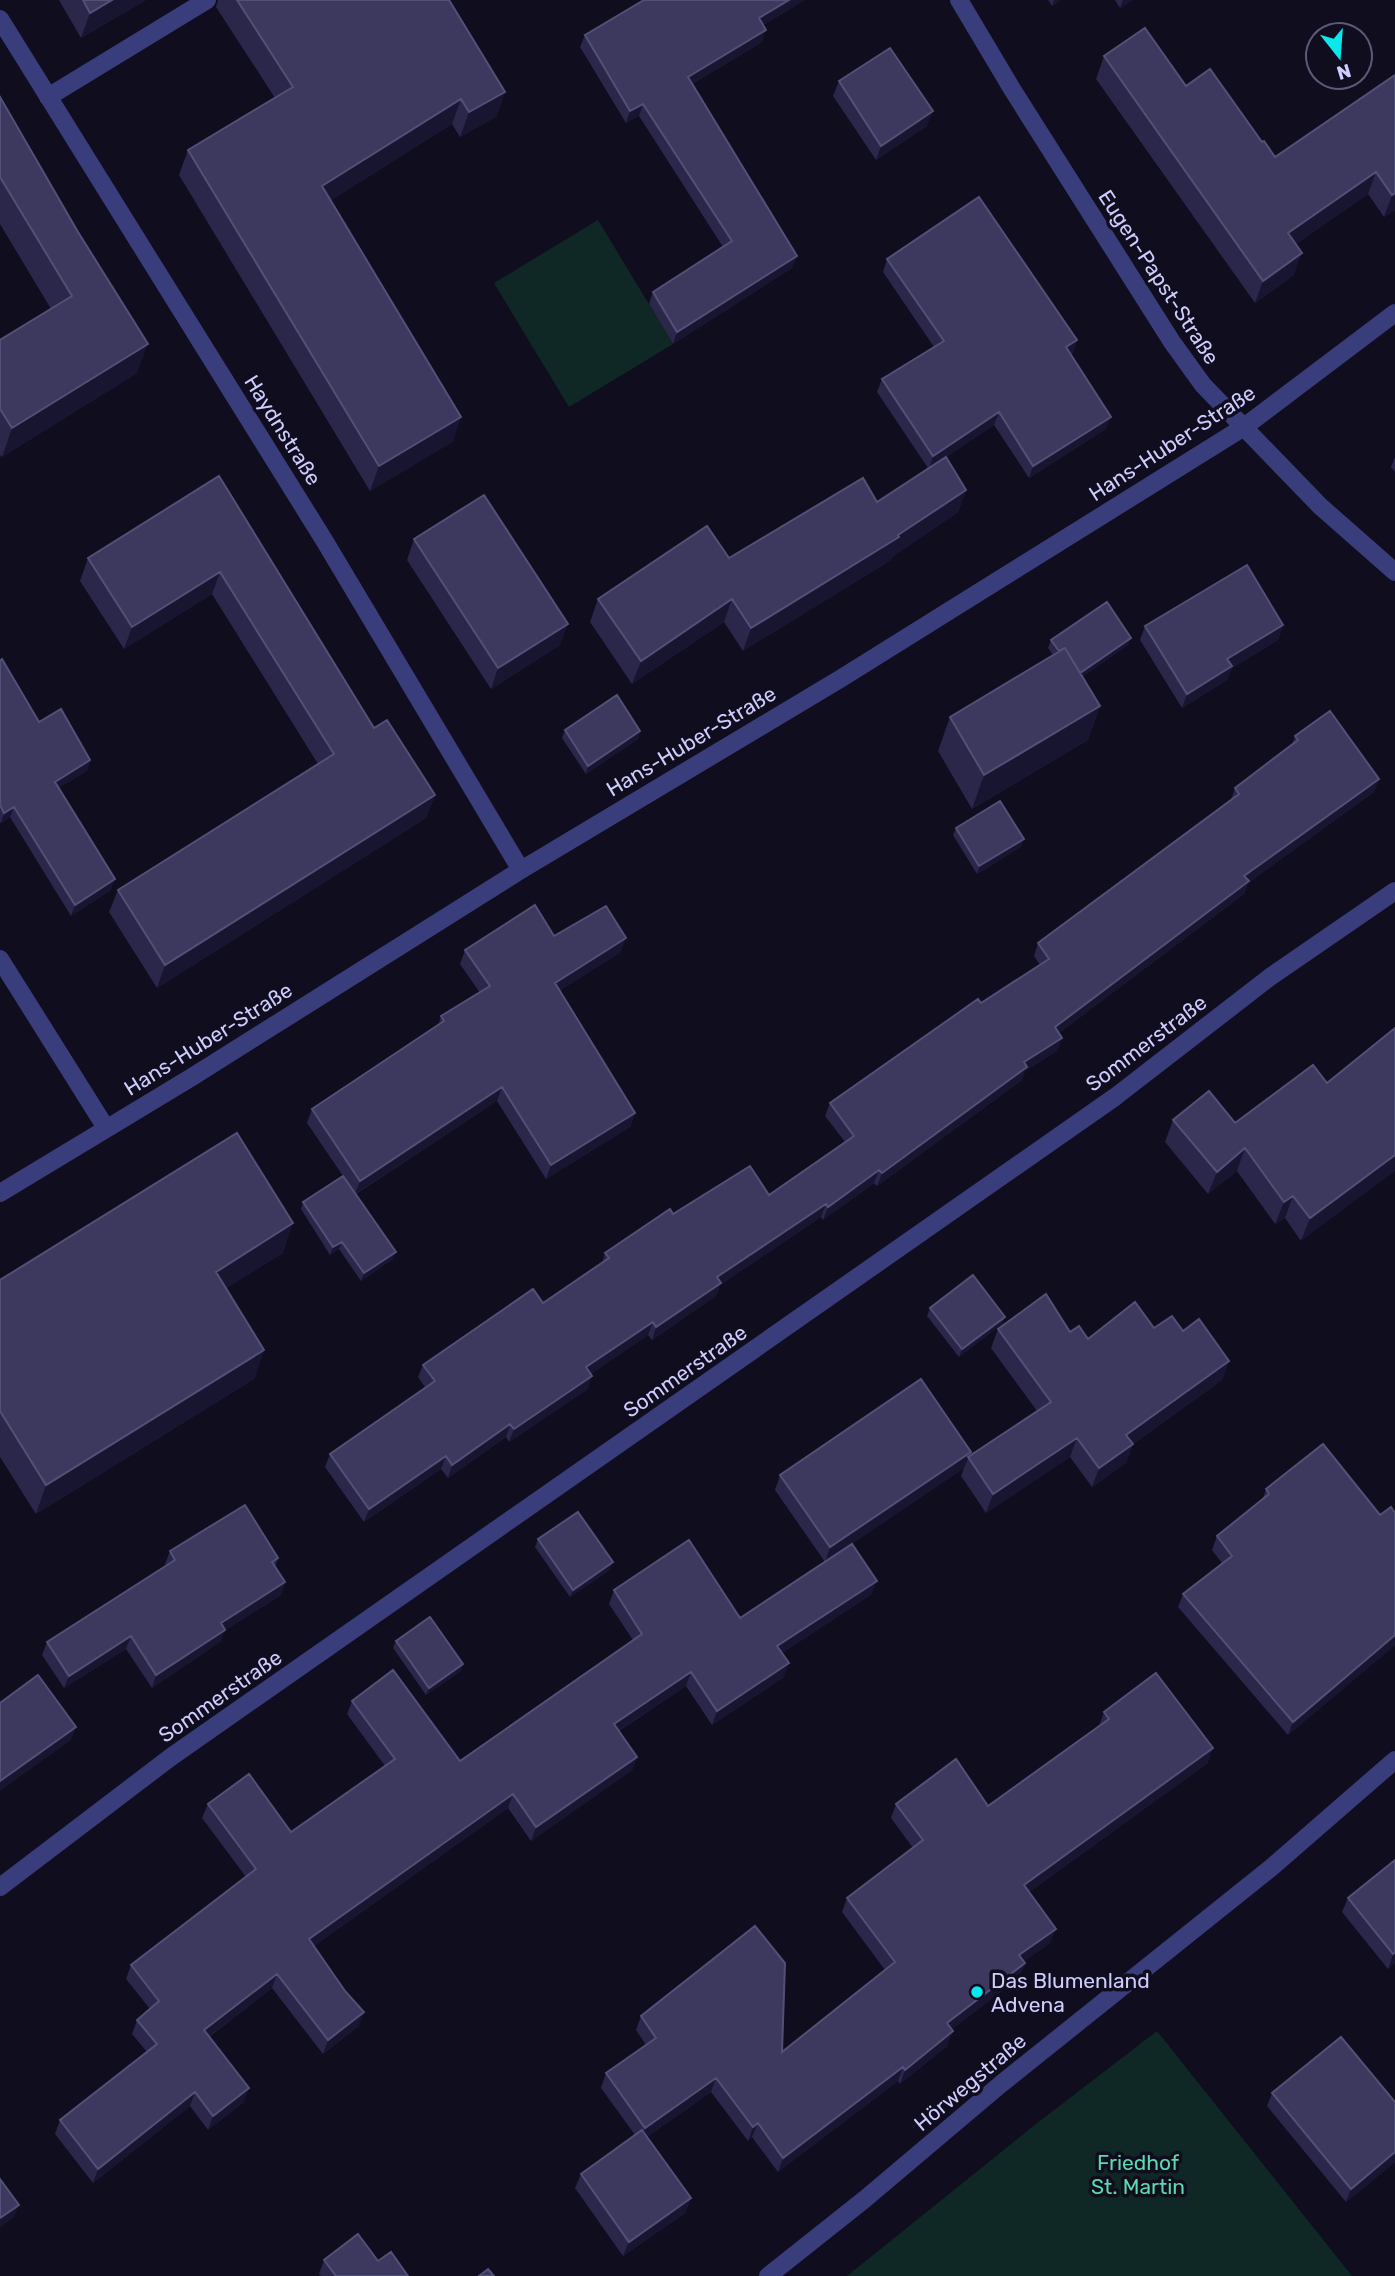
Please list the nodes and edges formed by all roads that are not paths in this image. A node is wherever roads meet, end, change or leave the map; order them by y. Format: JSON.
{"nodes":[{"id":1,"x":206,"y":0,"type":"edge"},
{"id":2,"x":959,"y":0,"type":"edge"},
{"id":3,"x":0,"y":19,"type":"edge"},
{"id":4,"x":48,"y":97,"type":"junction"},
{"id":5,"x":1395,"y":313,"type":"edge"},
{"id":6,"x":1244,"y":427,"type":"junction"},
{"id":7,"x":1395,"y":572,"type":"edge"},
{"id":8,"x":521,"y":870,"type":"junction"},
{"id":9,"x":1395,"y":891,"type":"edge"},
{"id":10,"x":0,"y":959,"type":"edge"},
{"id":11,"x":106,"y":1128,"type":"junction"},
{"id":12,"x":0,"y":1193,"type":"edge"},
{"id":13,"x":1395,"y":1760,"type":"edge"},
{"id":14,"x":0,"y":1887,"type":"edge"},
{"id":15,"x":768,"y":2276,"type":"edge"}],
"edges":[{"from":1,"to":4,"type":"street"},
{"from":2,"to":6,"type":"street","name":"Eugen-Papst-Straße"},
{"from":3,"to":4,"type":"street","name":"Haydnstraße"},
{"from":4,"to":8,"type":"street","name":"Haydnstraße"},
{"from":5,"to":6,"type":"street","name":"Hans-Huber-Straße"},
{"from":6,"to":7,"type":"street","name":"Eugen-Papst-Straße"},
{"from":6,"to":8,"type":"street","name":"Hans-Huber-Straße"},
{"from":8,"to":11,"type":"street","name":"Hans-Huber-Straße"},
{"from":9,"to":14,"type":"street","name":"Sommerstraße"},
{"from":10,"to":11,"type":"street"},
{"from":11,"to":12,"type":"street","name":"Hans-Huber-Straße"},
{"from":13,"to":15,"type":"street","name":"Hörwegstraße"}]}
